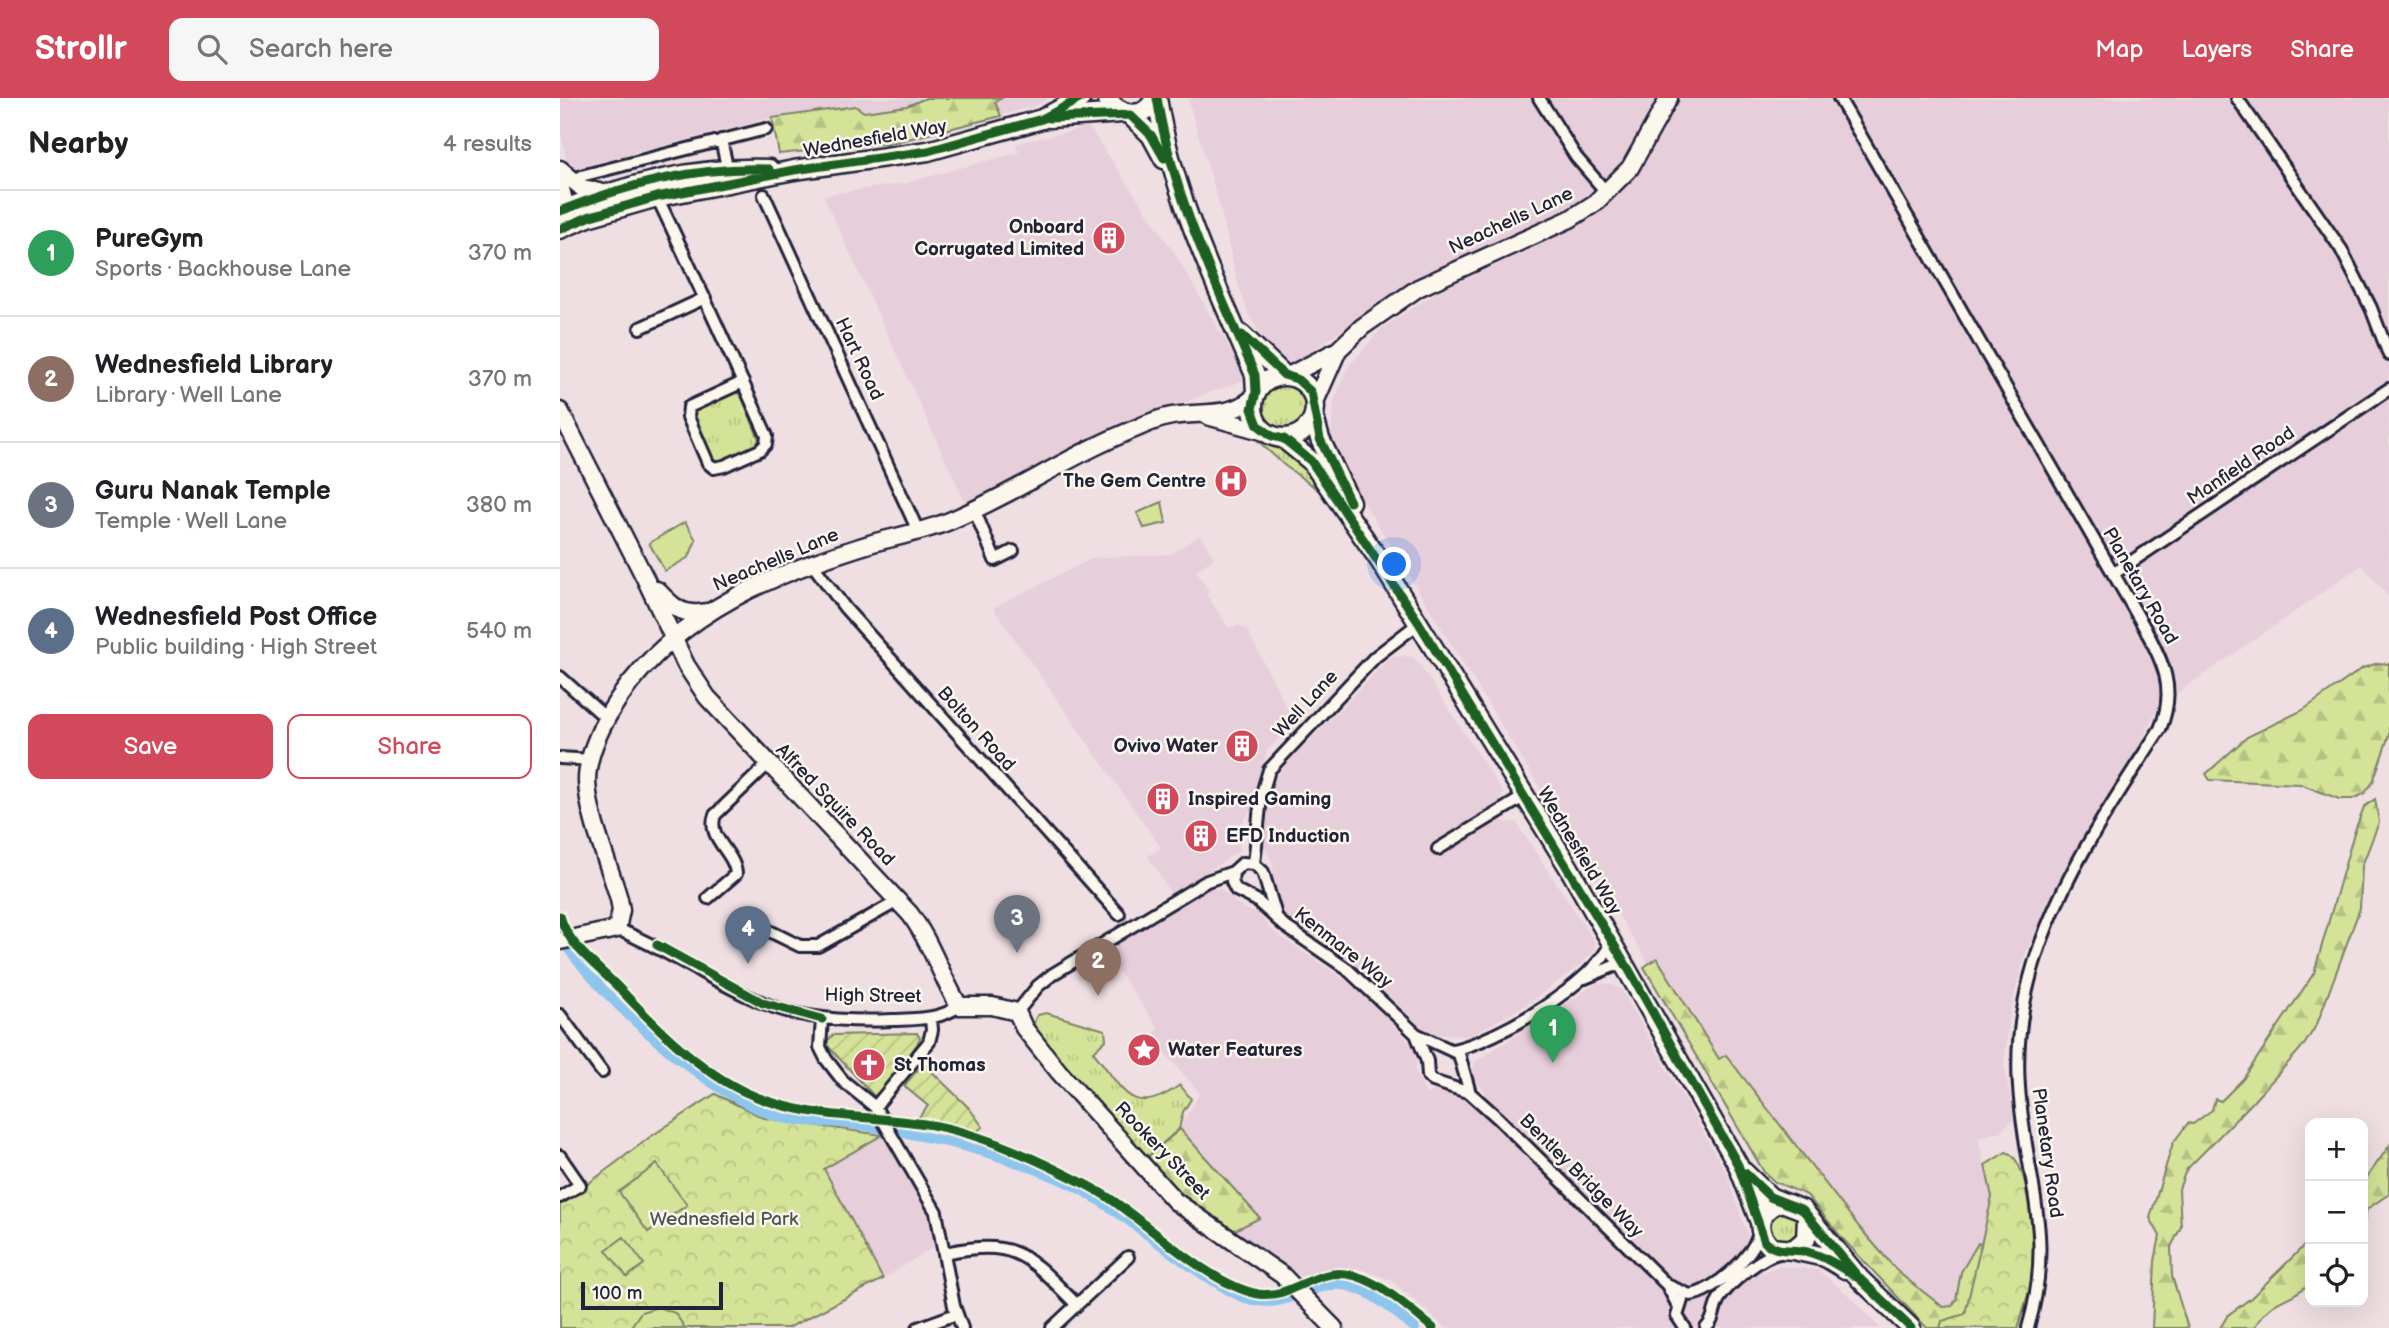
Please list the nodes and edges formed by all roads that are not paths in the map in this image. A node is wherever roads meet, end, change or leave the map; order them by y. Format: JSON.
{"nodes":[{"id":1,"x":1081,"y":98,"type":"edge"},
{"id":2,"x":1107,"y":98,"type":"edge"},
{"id":3,"x":1156,"y":98,"type":"edge"},
{"id":4,"x":1539,"y":98,"type":"edge"},
{"id":5,"x":1669,"y":98,"type":"edge"},
{"id":6,"x":1839,"y":98,"type":"edge"},
{"id":7,"x":2237,"y":98,"type":"edge"},
{"id":8,"x":1126,"y":114,"type":"junction"},
{"id":9,"x":1042,"y":119,"type":"junction"},
{"id":10,"x":766,"y":129,"type":"dead end"},
{"id":11,"x":721,"y":140,"type":"junction"},
{"id":12,"x":560,"y":169,"type":"edge"},
{"id":13,"x":729,"y":175,"type":"junction"},
{"id":14,"x":581,"y":176,"type":"dead end"},
{"id":15,"x":1177,"y":184,"type":"junction"},
{"id":16,"x":560,"y":185,"type":"edge"},
{"id":17,"x":1608,"y":193,"type":"junction"},
{"id":18,"x":607,"y":194,"type":"junction"},
{"id":19,"x":779,"y":196,"type":"dead end"},
{"id":20,"x":657,"y":197,"type":"junction"},
{"id":21,"x":562,"y":219,"type":"edge"},
{"id":22,"x":705,"y":298,"type":"junction"},
{"id":23,"x":640,"y":328,"type":"dead end"},
{"id":24,"x":1234,"y":328,"type":"junction"},
{"id":25,"x":1338,"y":349,"type":"junction"},
{"id":26,"x":2389,"y":355,"type":"edge"},
{"id":27,"x":1286,"y":376,"type":"junction"},
{"id":28,"x":743,"y":382,"type":"junction"},
{"id":29,"x":2389,"y":389,"type":"edge"},
{"id":30,"x":1255,"y":395,"type":"junction"},
{"id":31,"x":1314,"y":409,"type":"junction"},
{"id":32,"x":560,"y":411,"type":"edge"},
{"id":33,"x":1199,"y":414,"type":"junction"},
{"id":34,"x":1265,"y":432,"type":"junction"},
{"id":35,"x":1284,"y":439,"type":"junction"},
{"id":36,"x":974,"y":509,"type":"junction"},
{"id":37,"x":918,"y":531,"type":"junction"},
{"id":38,"x":1013,"y":551,"type":"dead end"},
{"id":39,"x":1380,"y":561,"type":"junction"},
{"id":40,"x":813,"y":565,"type":"junction"},
{"id":41,"x":2113,"y":574,"type":"junction"},
{"id":42,"x":645,"y":578,"type":"junction"},
{"id":43,"x":707,"y":612,"type":"junction"},
{"id":44,"x":1419,"y":623,"type":"junction"},
{"id":45,"x":673,"y":637,"type":"junction"},
{"id":46,"x":560,"y":677,"type":"edge"},
{"id":47,"x":606,"y":718,"type":"junction"},
{"id":48,"x":560,"y":758,"type":"edge"},
{"id":49,"x":592,"y":760,"type":"junction"},
{"id":50,"x":768,"y":764,"type":"junction"},
{"id":51,"x":1525,"y":796,"type":"junction"},
{"id":52,"x":1437,"y":849,"type":"dead end"},
{"id":53,"x":1249,"y":864,"type":"junction"},
{"id":54,"x":1232,"y":877,"type":"junction"},
{"id":55,"x":1264,"y":883,"type":"junction"},
{"id":56,"x":1245,"y":895,"type":"junction"},
{"id":57,"x":708,"y":898,"type":"dead end"},
{"id":58,"x":898,"y":901,"type":"junction"},
{"id":59,"x":1119,"y":914,"type":"dead end"},
{"id":60,"x":772,"y":918,"type":"dead end"},
{"id":61,"x":1277,"y":919,"type":"junction"},
{"id":62,"x":618,"y":929,"type":"junction"},
{"id":63,"x":1612,"y":940,"type":"junction"},
{"id":64,"x":560,"y":941,"type":"edge"},
{"id":65,"x":1628,"y":968,"type":"junction"},
{"id":66,"x":1580,"y":980,"type":"junction"},
{"id":67,"x":959,"y":1006,"type":"junction"},
{"id":68,"x":1017,"y":1013,"type":"junction"},
{"id":69,"x":931,"y":1018,"type":"junction"},
{"id":70,"x":822,"y":1019,"type":"junction"},
{"id":71,"x":562,"y":1020,"type":"edge"},
{"id":72,"x":1416,"y":1034,"type":"junction"},
{"id":73,"x":1475,"y":1045,"type":"junction"},
{"id":74,"x":1449,"y":1049,"type":"junction"},
{"id":75,"x":1427,"y":1061,"type":"junction"},
{"id":76,"x":600,"y":1064,"type":"dead end"},
{"id":77,"x":1463,"y":1069,"type":"junction"},
{"id":78,"x":1449,"y":1085,"type":"junction"},
{"id":79,"x":1470,"y":1093,"type":"junction"},
{"id":80,"x":875,"y":1107,"type":"junction"},
{"id":81,"x":560,"y":1156,"type":"edge"},
{"id":82,"x":1738,"y":1165,"type":"junction"},
{"id":83,"x":560,"y":1197,"type":"edge"},
{"id":84,"x":1782,"y":1202,"type":"junction"},
{"id":85,"x":1807,"y":1217,"type":"junction"},
{"id":86,"x":1760,"y":1226,"type":"junction"},
{"id":87,"x":1791,"y":1250,"type":"junction"},
{"id":88,"x":945,"y":1253,"type":"junction"},
{"id":89,"x":1128,"y":1256,"type":"dead end"},
{"id":90,"x":1860,"y":1279,"type":"junction"},
{"id":91,"x":1667,"y":1285,"type":"junction"},
{"id":92,"x":1694,"y":1295,"type":"junction"},
{"id":93,"x":1077,"y":1305,"type":"junction"},
{"id":94,"x":1678,"y":1306,"type":"junction"},
{"id":95,"x":1714,"y":1310,"type":"junction"},
{"id":96,"x":956,"y":1314,"type":"junction"},
{"id":97,"x":918,"y":1328,"type":"edge"},
{"id":98,"x":962,"y":1328,"type":"edge"},
{"id":99,"x":1052,"y":1328,"type":"edge"},
{"id":100,"x":1334,"y":1328,"type":"edge"},
{"id":101,"x":1685,"y":1328,"type":"edge"},
{"id":102,"x":1706,"y":1328,"type":"edge"},
{"id":103,"x":1912,"y":1328,"type":"edge"},
{"id":104,"x":2028,"y":1328,"type":"edge"}],
"edges":[{"from":1,"to":9,"type":"main road","name":"Wednesfield Way"},
{"from":2,"to":8,"type":"main road"},
{"from":3,"to":8,"type":"main road"},
{"from":3,"to":15,"type":"main road"},
{"from":4,"to":17,"type":"street"},
{"from":5,"to":17,"type":"street","name":"Neachells Lane"},
{"from":6,"to":41,"type":"street","name":"Planetary Road"},
{"from":7,"to":26,"type":"street"},
{"from":8,"to":9,"type":"main road","name":"Wednesfield Way"},
{"from":8,"to":15,"type":"main road"},
{"from":9,"to":13,"type":"main road","name":"Wednesfield Way"},
{"from":10,"to":11,"type":"street"},
{"from":11,"to":13,"type":"street"},
{"from":11,"to":14,"type":"street"},
{"from":12,"to":18,"type":"street"},
{"from":13,"to":18,"type":"main road","name":"Wednesfield Way"},
{"from":13,"to":20,"type":"main road","name":"Wednesfield Way"},
{"from":15,"to":24,"type":"main road"},
{"from":16,"to":21,"type":"street"},
{"from":17,"to":25,"type":"street","name":"Neachells Lane"},
{"from":18,"to":21,"type":"main road","name":"Wednesfield Way"},
{"from":19,"to":37,"type":"street","name":"Hart Road"},
{"from":20,"to":21,"type":"main road","name":"Wednesfield Way"},
{"from":20,"to":22,"type":"street"},
{"from":22,"to":23,"type":"street"},
{"from":22,"to":28,"type":"street"},
{"from":24,"to":27,"type":"main road"},
{"from":24,"to":30,"type":"main road"},
{"from":25,"to":27,"type":"street","name":"Neachells Lane"},
{"from":25,"to":31,"type":"street","name":"Neachells Lane"},
{"from":27,"to":30,"type":"main road"},
{"from":27,"to":31,"type":"main road"},
{"from":28,"to":28,"type":"street"},
{"from":29,"to":41,"type":"street","name":"Manfield Road"},
{"from":30,"to":33,"type":"street","name":"Neachells Lane"},
{"from":30,"to":34,"type":"main road"},
{"from":31,"to":35,"type":"main road"},
{"from":31,"to":39,"type":"main road","name":"Wednesfield Way"},
{"from":32,"to":42,"type":"street","name":"Alfred Squire Road"},
{"from":33,"to":34,"type":"street","name":"Neachells Lane"},
{"from":33,"to":36,"type":"street","name":"Neachells Lane"},
{"from":34,"to":35,"type":"main road"},
{"from":35,"to":39,"type":"main road","name":"Wednesfield Way"},
{"from":36,"to":37,"type":"street","name":"Neachells Lane"},
{"from":36,"to":38,"type":"street"},
{"from":37,"to":40,"type":"street","name":"Neachells Lane"},
{"from":39,"to":44,"type":"main road","name":"Wednesfield Way"},
{"from":40,"to":43,"type":"street","name":"Neachells Lane"},
{"from":40,"to":59,"type":"street","name":"Bolton Road"},
{"from":41,"to":104,"type":"street","name":"Planetary Road"},
{"from":42,"to":43,"type":"street"},
{"from":42,"to":45,"type":"street","name":"Alfred Squire Road"},
{"from":43,"to":45,"type":"street","name":"Neachells Lane"},
{"from":44,"to":51,"type":"main road","name":"Wednesfield Way"},
{"from":44,"to":53,"type":"street","name":"Well Lane"},
{"from":45,"to":47,"type":"street","name":"Neachells Lane"},
{"from":45,"to":50,"type":"street","name":"Alfred Squire Road"},
{"from":46,"to":47,"type":"street"},
{"from":47,"to":49,"type":"street","name":"Neachells Lane"},
{"from":48,"to":49,"type":"street"},
{"from":49,"to":62,"type":"street","name":"Neachells Lane"},
{"from":50,"to":57,"type":"street"},
{"from":50,"to":58,"type":"street","name":"Alfred Squire Road"},
{"from":51,"to":52,"type":"street"},
{"from":51,"to":63,"type":"main road","name":"Wednesfield Way"},
{"from":53,"to":54,"type":"street"},
{"from":53,"to":55,"type":"street"},
{"from":54,"to":56,"type":"street"},
{"from":54,"to":68,"type":"street"},
{"from":55,"to":56,"type":"street"},
{"from":55,"to":61,"type":"street"},
{"from":56,"to":61,"type":"street","name":"Kenmare Way"},
{"from":58,"to":60,"type":"street"},
{"from":58,"to":67,"type":"street","name":"Alfred Squire Road"},
{"from":61,"to":72,"type":"street","name":"Kenmare Way"},
{"from":62,"to":64,"type":"street"},
{"from":62,"to":70,"type":"street","name":"High Street"},
{"from":63,"to":65,"type":"main road","name":"Wednesfield Way"},
{"from":63,"to":66,"type":"street"},
{"from":65,"to":66,"type":"street"},
{"from":65,"to":82,"type":"main road","name":"Wednesfield Way"},
{"from":66,"to":73,"type":"street"},
{"from":67,"to":68,"type":"street","name":"High Street"},
{"from":67,"to":69,"type":"street","name":"High Street"},
{"from":68,"to":100,"type":"street","name":"Rookery Street"},
{"from":69,"to":70,"type":"street","name":"High Street"},
{"from":69,"to":80,"type":"street"},
{"from":70,"to":80,"type":"street"},
{"from":71,"to":76,"type":"street"},
{"from":72,"to":74,"type":"street"},
{"from":72,"to":75,"type":"street"},
{"from":73,"to":74,"type":"street"},
{"from":73,"to":77,"type":"street"},
{"from":74,"to":75,"type":"street"},
{"from":74,"to":77,"type":"street"},
{"from":75,"to":78,"type":"street"},
{"from":77,"to":78,"type":"street"},
{"from":77,"to":79,"type":"street"},
{"from":78,"to":79,"type":"street"},
{"from":79,"to":91,"type":"street","name":"Bentley Bridge Way"},
{"from":80,"to":88,"type":"street"},
{"from":81,"to":83,"type":"street"},
{"from":82,"to":84,"type":"main road","name":"Wednesfield Way"},
{"from":82,"to":86,"type":"main road","name":"Wednesfield Way"},
{"from":84,"to":85,"type":"main road"},
{"from":84,"to":86,"type":"main road"},
{"from":85,"to":87,"type":"main road"},
{"from":85,"to":90,"type":"main road"},
{"from":86,"to":87,"type":"main road"},
{"from":86,"to":92,"type":"street"},
{"from":87,"to":90,"type":"main road"},
{"from":87,"to":95,"type":"street"},
{"from":88,"to":93,"type":"street"},
{"from":88,"to":96,"type":"street"},
{"from":89,"to":93,"type":"street"},
{"from":90,"to":103,"type":"main road"},
{"from":91,"to":92,"type":"street"},
{"from":91,"to":94,"type":"street"},
{"from":92,"to":94,"type":"street"},
{"from":92,"to":95,"type":"street"},
{"from":93,"to":99,"type":"street"},
{"from":94,"to":101,"type":"street"},
{"from":95,"to":102,"type":"street"},
{"from":96,"to":97,"type":"street"},
{"from":96,"to":98,"type":"street"}]}
